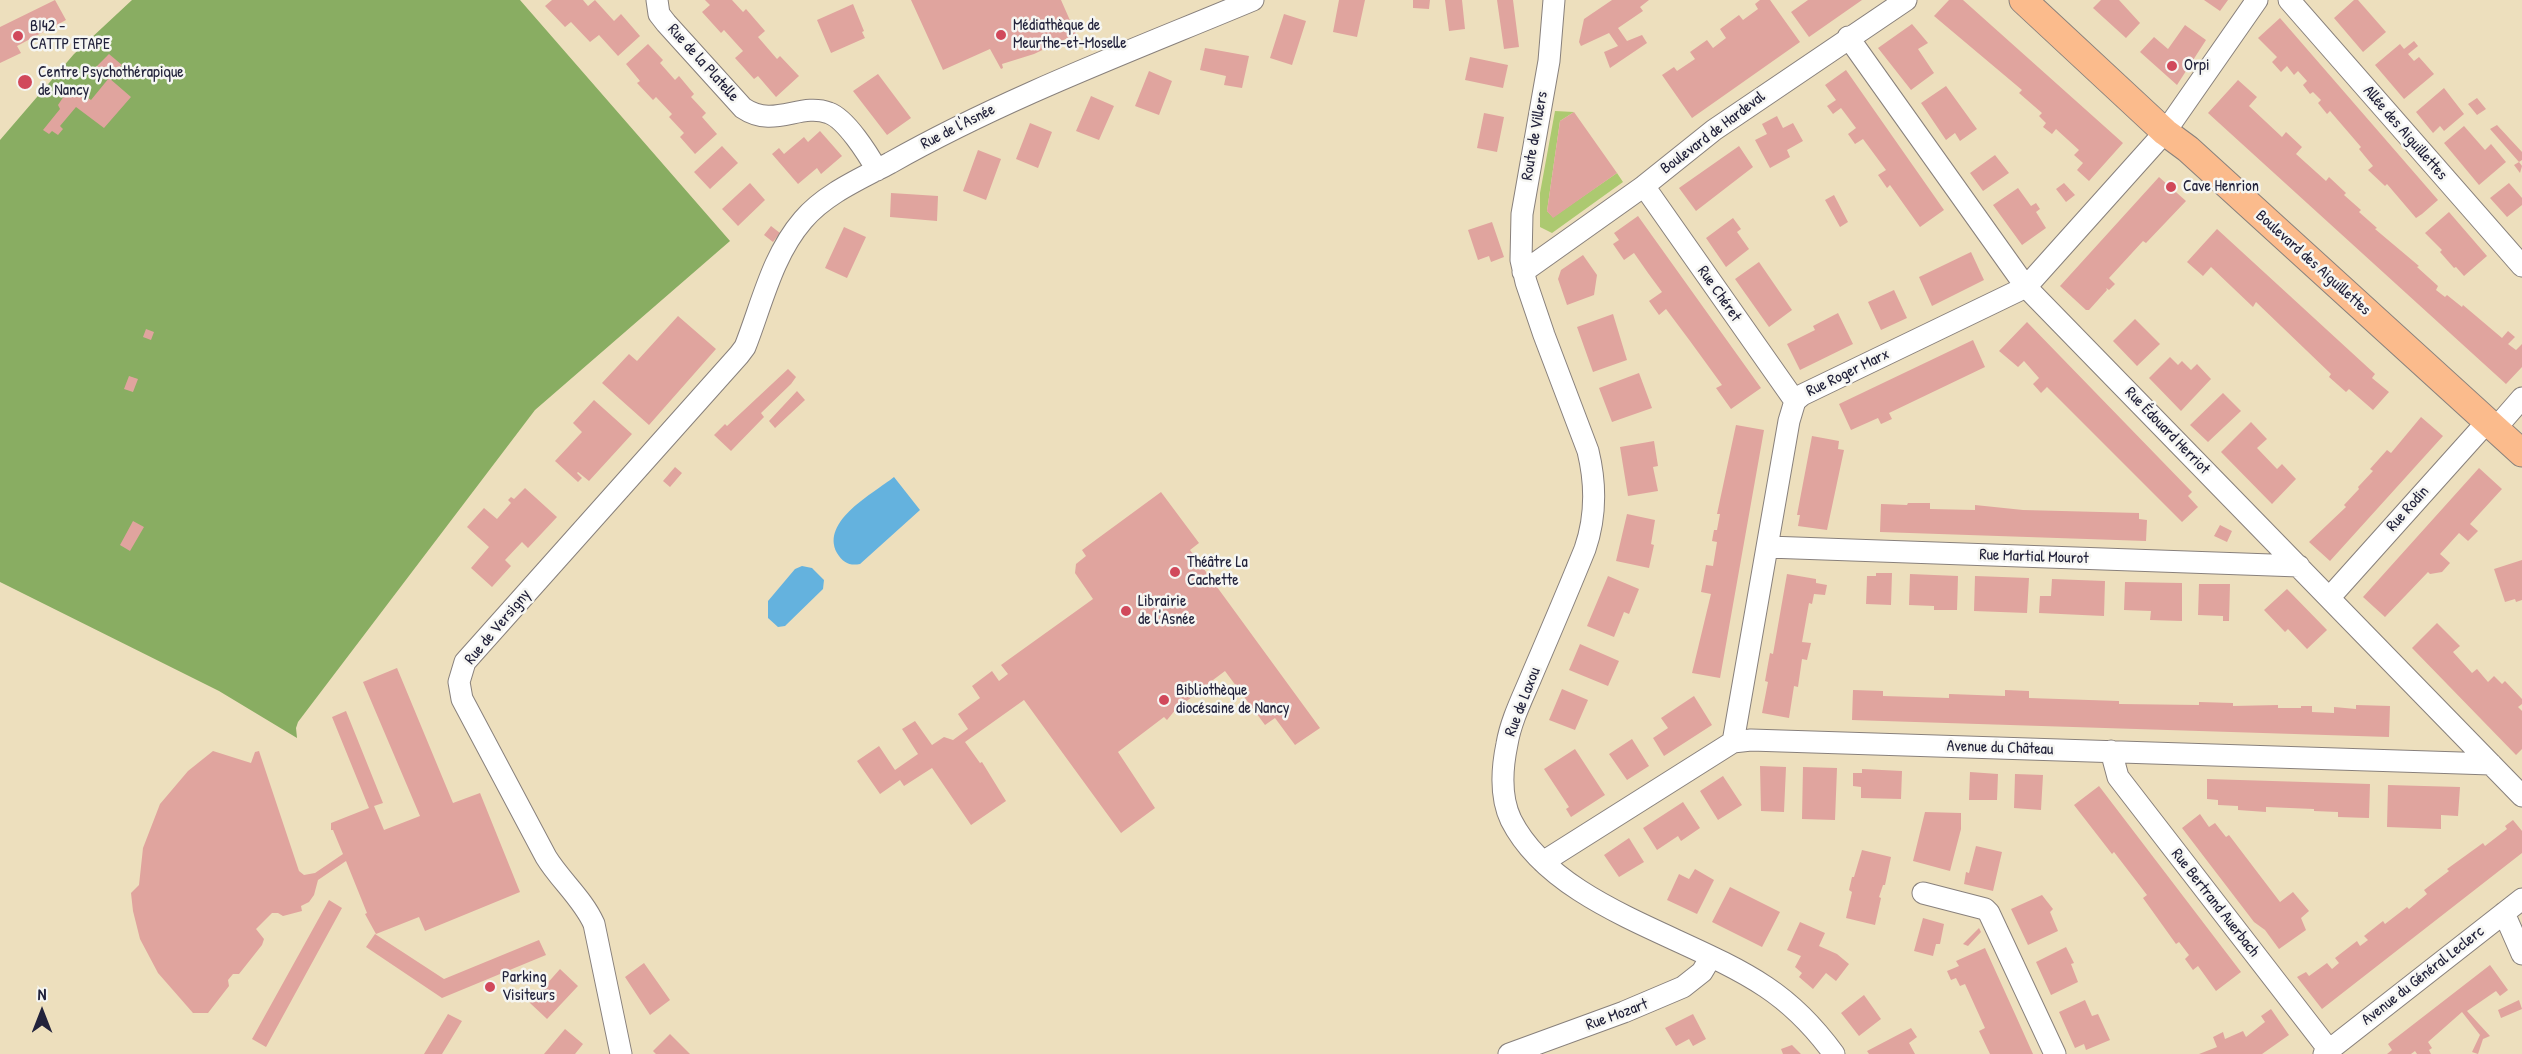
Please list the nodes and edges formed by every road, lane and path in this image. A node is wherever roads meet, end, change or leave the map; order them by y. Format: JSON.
{"nodes":[{"id":1,"x":657,"y":0,"type":"edge"},
{"id":2,"x":1253,"y":0,"type":"edge"},
{"id":3,"x":1906,"y":0,"type":"edge"},
{"id":4,"x":2023,"y":0,"type":"edge"},
{"id":5,"x":2257,"y":0,"type":"edge"},
{"id":6,"x":2289,"y":0,"type":"edge"},
{"id":7,"x":1558,"y":2,"type":"edge"},
{"id":8,"x":1848,"y":37,"type":"junction"},
{"id":9,"x":2165,"y":132,"type":"junction"},
{"id":10,"x":877,"y":170,"type":"junction"},
{"id":11,"x":1644,"y":186,"type":"junction"},
{"id":12,"x":2522,"y":266,"type":"edge"},
{"id":13,"x":1523,"y":272,"type":"junction"},
{"id":14,"x":2026,"y":287,"type":"junction"},
{"id":15,"x":745,"y":347,"type":"joint"},
{"id":16,"x":2522,"y":398,"type":"edge"},
{"id":17,"x":1794,"y":401,"type":"junction"},
{"id":18,"x":2491,"y":425,"type":"junction"},
{"id":19,"x":2522,"y":453,"type":"edge"},
{"id":20,"x":1768,"y":547,"type":"junction"},
{"id":21,"x":2300,"y":566,"type":"junction"},
{"id":22,"x":2330,"y":597,"type":"junction"},
{"id":23,"x":1733,"y":742,"type":"junction"},
{"id":24,"x":2111,"y":752,"type":"junction"},
{"id":25,"x":2491,"y":764,"type":"junction"},
{"id":26,"x":2522,"y":796,"type":"edge"},
{"id":27,"x":1543,"y":862,"type":"junction"},
{"id":28,"x":1923,"y":893,"type":"dead end"},
{"id":29,"x":2522,"y":899,"type":"edge"},
{"id":30,"x":2504,"y":913,"type":"junction"},
{"id":31,"x":2522,"y":954,"type":"edge"},
{"id":32,"x":1711,"y":957,"type":"junction"},
{"id":33,"x":2326,"y":1052,"type":"edge"},
{"id":34,"x":621,"y":1054,"type":"edge"},
{"id":35,"x":1509,"y":1054,"type":"edge"},
{"id":36,"x":1834,"y":1054,"type":"edge"},
{"id":37,"x":2055,"y":1054,"type":"edge"}],
"edges":[{"from":1,"to":10,"type":"street","name":"Rue de la Platelle"},
{"from":2,"to":10,"type":"street","name":"Rue de l'Asnée"},
{"from":3,"to":8,"type":"street","name":"Boulevard de Hardeval"},
{"from":4,"to":9,"type":"main road","name":"Boulevard des Aiguillettes"},
{"from":5,"to":9,"type":"street","name":"Rue Roger Marx"},
{"from":6,"to":12,"type":"street","name":"Allée des Aiguillettes"},
{"from":7,"to":13,"type":"street","name":"Route de Villers"},
{"from":8,"to":11,"type":"street","name":"Boulevard de Hardeval"},
{"from":8,"to":14,"type":"street","name":"Rue Édouard Herriot"},
{"from":9,"to":14,"type":"street","name":"Rue Roger Marx"},
{"from":9,"to":18,"type":"main road","name":"Boulevard des Aiguillettes"},
{"from":10,"to":15,"type":"street","name":"Rue de l'Asnée"},
{"from":11,"to":13,"type":"street","name":"Boulevard de Hardeval"},
{"from":11,"to":17,"type":"street","name":"Rue Chéret"},
{"from":13,"to":27,"type":"street","name":"Rue de Laxou"},
{"from":14,"to":17,"type":"street","name":"Rue Roger Marx"},
{"from":14,"to":21,"type":"street","name":"Rue Édouard Herriot"},
{"from":15,"to":34,"type":"street","name":"Rue de Versigny"},
{"from":16,"to":18,"type":"street"},
{"from":17,"to":20,"type":"street","name":"Rue Roger Marx"},
{"from":18,"to":19,"type":"main road","name":"Boulevard des Aiguillettes"},
{"from":18,"to":22,"type":"street","name":"Rue Rodin"},
{"from":20,"to":21,"type":"street","name":"Rue Martial Mourot"},
{"from":20,"to":23,"type":"street","name":"Rue Roger Marx"},
{"from":21,"to":22,"type":"street","name":"Rue Édouard Herriot"},
{"from":22,"to":25,"type":"street","name":"Rue Édouard Herriot"},
{"from":23,"to":24,"type":"street","name":"Avenue du Château"},
{"from":23,"to":27,"type":"street","name":"Avenue du Château"},
{"from":24,"to":25,"type":"street","name":"Avenue du Château"},
{"from":24,"to":33,"type":"street","name":"Rue Bertrand Auerbach"},
{"from":25,"to":26,"type":"street","name":"Rue Édouard Herriot"},
{"from":27,"to":32,"type":"street","name":"Rue de Laxou"},
{"from":28,"to":37,"type":"street"},
{"from":29,"to":30,"type":"street","name":"Avenue du Général Leclerc"},
{"from":30,"to":31,"type":"street"},
{"from":30,"to":33,"type":"street","name":"Avenue du Général Leclerc"},
{"from":32,"to":35,"type":"street","name":"Rue Mozart"},
{"from":32,"to":36,"type":"street","name":"Rue de Laxou"}]}
